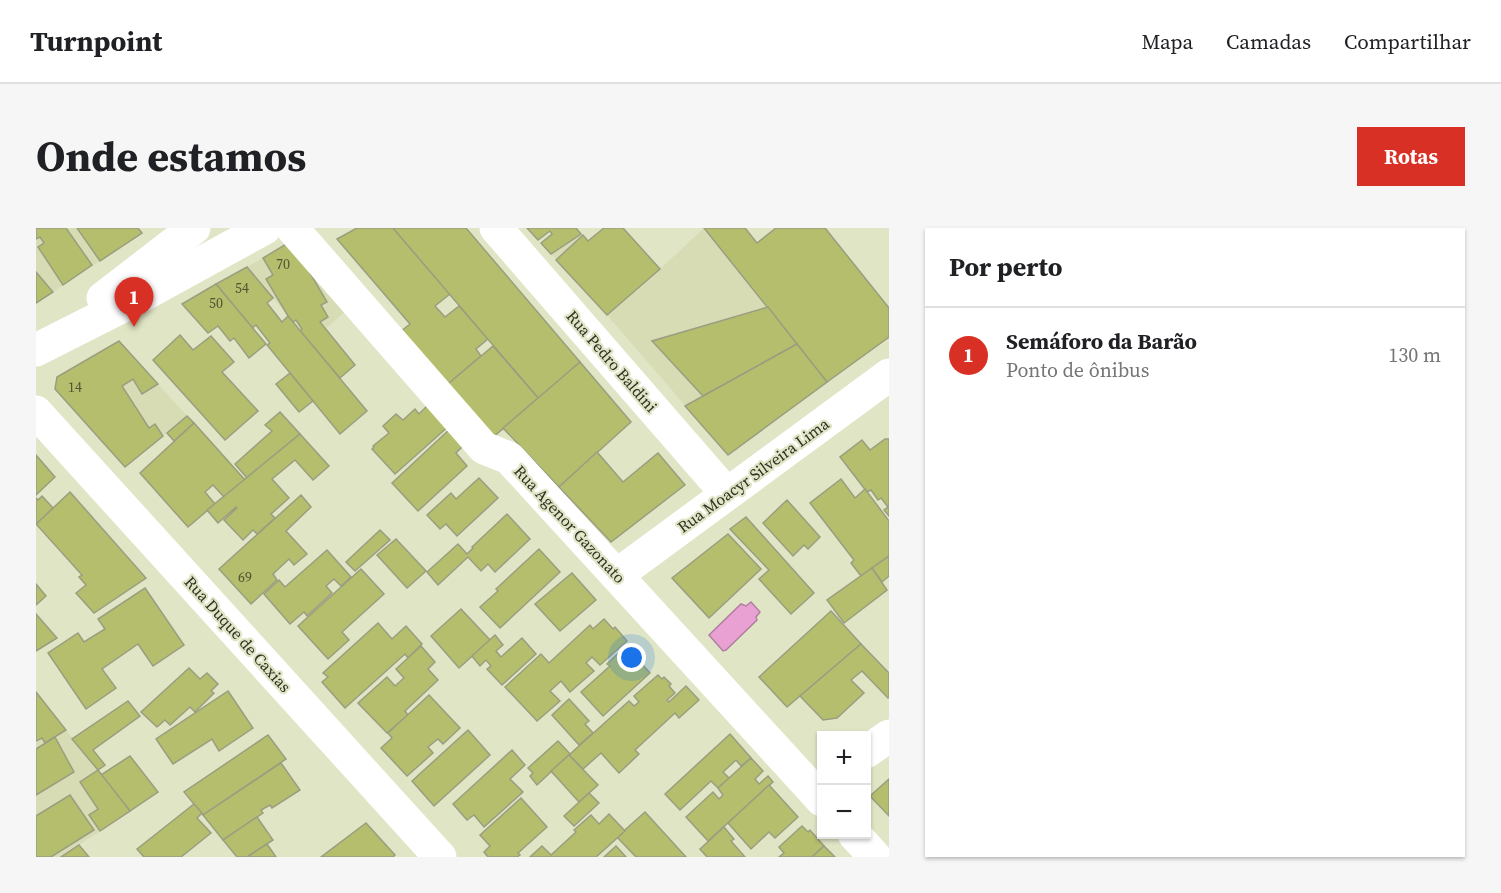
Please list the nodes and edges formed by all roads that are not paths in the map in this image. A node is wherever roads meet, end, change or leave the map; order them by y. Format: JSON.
{"nodes":[{"id":1,"x":194,"y":228,"type":"edge"},
{"id":2,"x":265,"y":228,"type":"edge"},
{"id":3,"x":292,"y":228,"type":"edge"},
{"id":4,"x":496,"y":228,"type":"edge"},
{"id":5,"x":37,"y":350,"type":"edge"},
{"id":6,"x":889,"y":375,"type":"edge"},
{"id":7,"x":36,"y":412,"type":"edge"},
{"id":8,"x":727,"y":494,"type":"junction"},
{"id":9,"x":617,"y":575,"type":"junction"},
{"id":10,"x":889,"y":736,"type":"edge"},
{"id":11,"x":871,"y":749,"type":"edge"},
{"id":12,"x":817,"y":790,"type":"edge"},
{"id":13,"x":859,"y":839,"type":"edge"},
{"id":14,"x":440,"y":857,"type":"edge"},
{"id":15,"x":875,"y":857,"type":"edge"}],
"edges":[{"from":1,"to":5,"type":"street"},
{"from":2,"to":5,"type":"street"},
{"from":3,"to":9,"type":"street","name":"Rua Agenor Gazonato"},
{"from":4,"to":8,"type":"street","name":"Rua Pedro Baldini"},
{"from":6,"to":8,"type":"street","name":"Rua Moacyr Silveira Lima"},
{"from":7,"to":14,"type":"street","name":"Rua Duque de Caxias"},
{"from":8,"to":9,"type":"street","name":"Rua Moacyr Silveira Lima"},
{"from":9,"to":12,"type":"street","name":"Rua Agenor Gazonato"},
{"from":10,"to":11,"type":"street"},
{"from":13,"to":15,"type":"street"}]}
